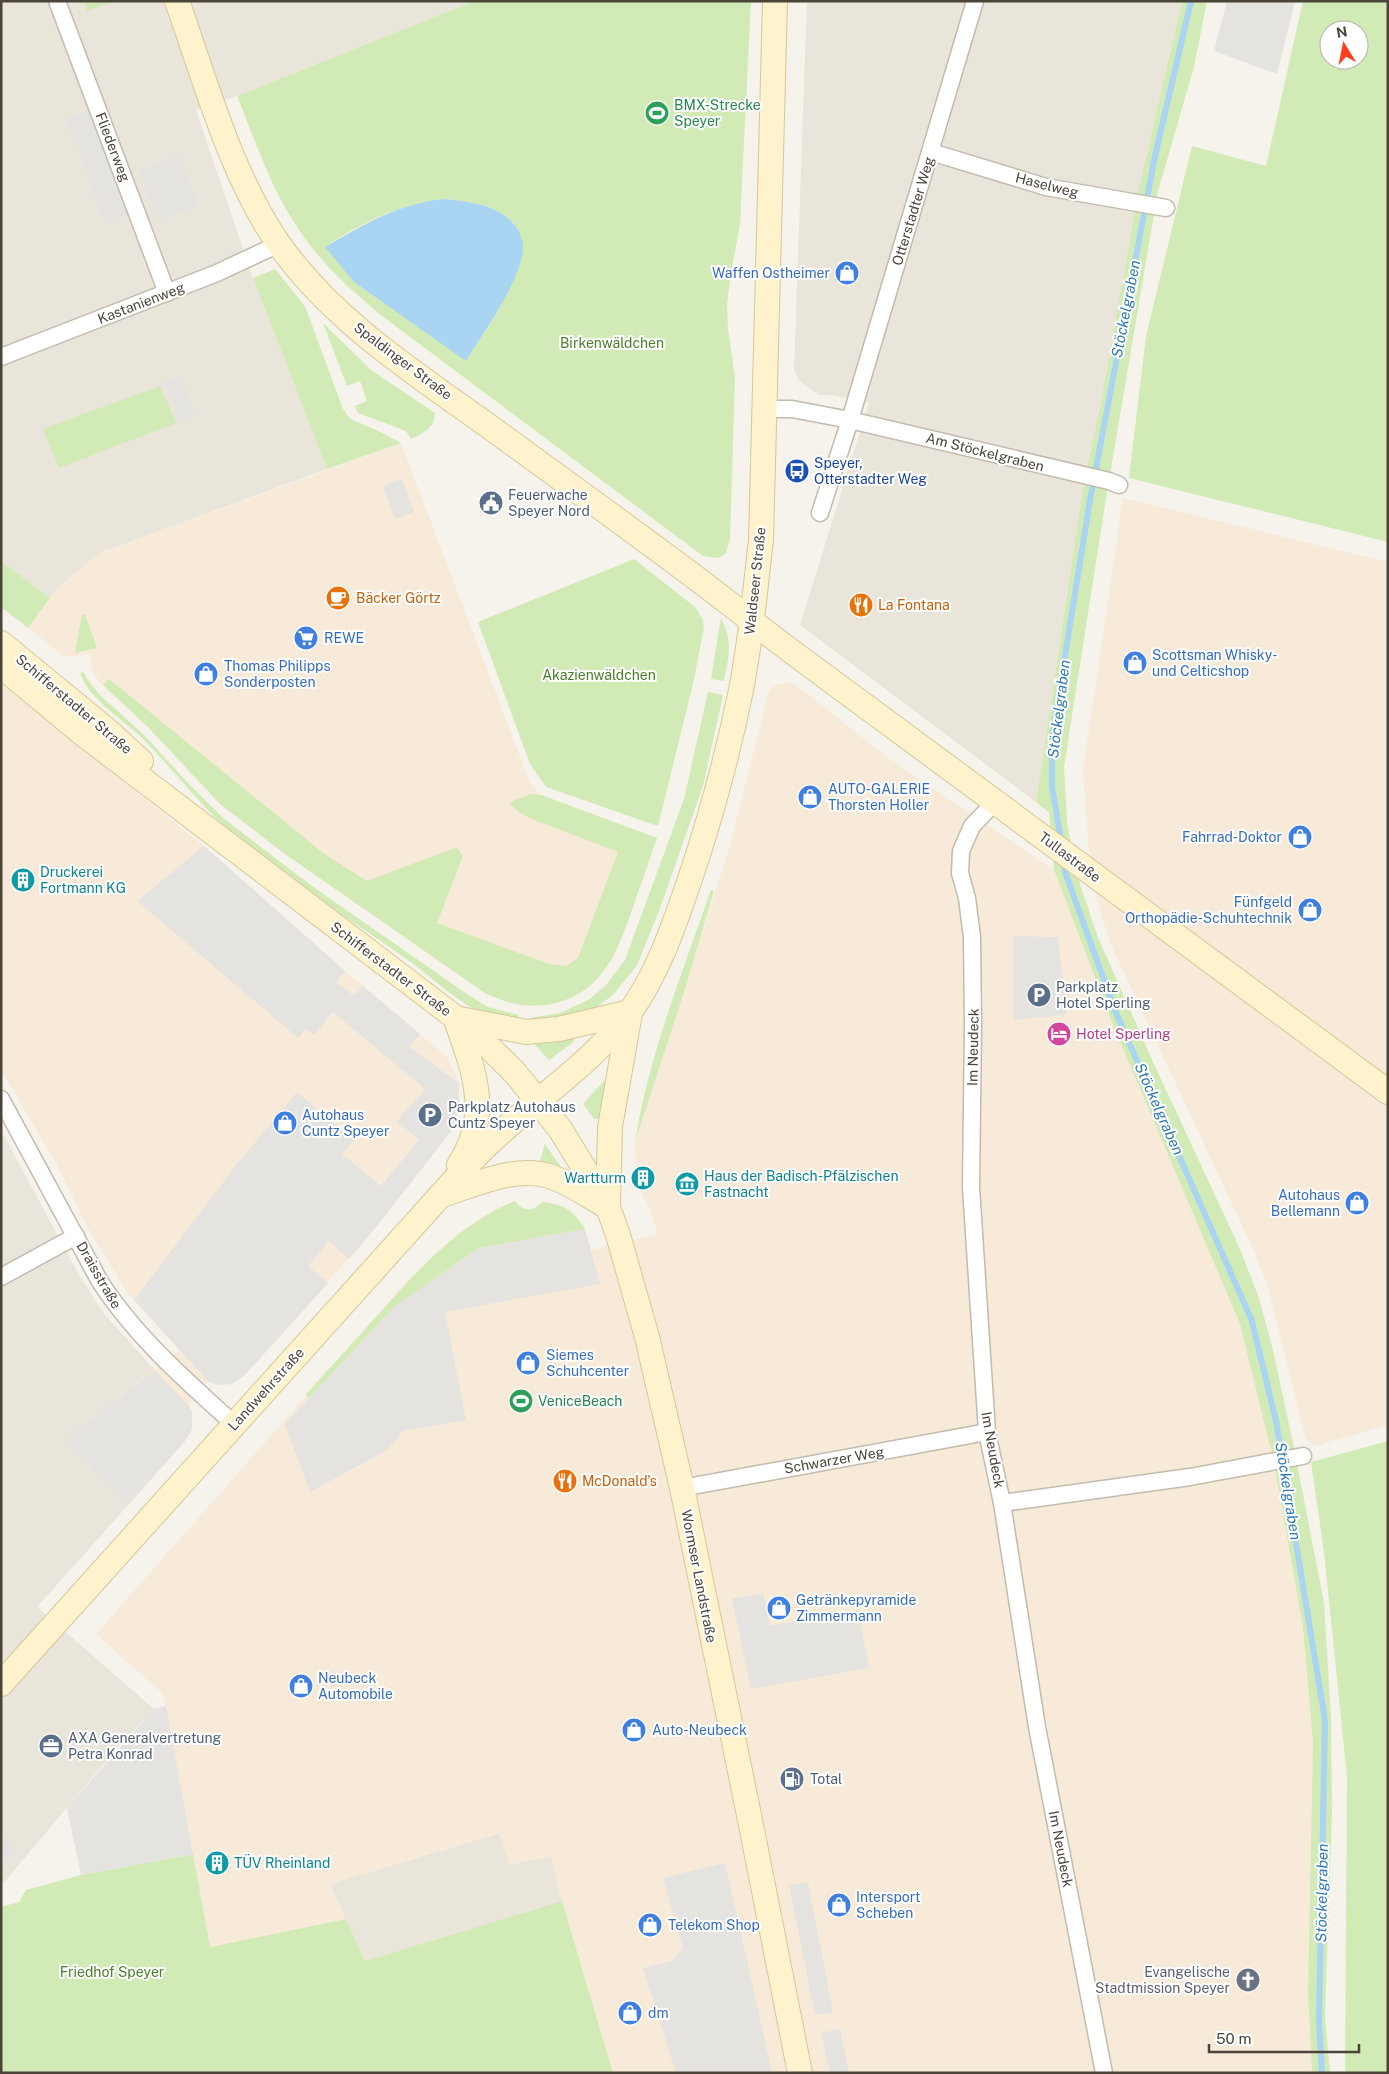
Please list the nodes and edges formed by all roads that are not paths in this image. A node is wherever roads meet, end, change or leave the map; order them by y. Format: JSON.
{"nodes":[{"id":1,"x":57,"y":1,"type":"edge"},
{"id":2,"x":177,"y":1,"type":"edge"},
{"id":3,"x":775,"y":1,"type":"edge"},
{"id":4,"x":975,"y":1,"type":"edge"},
{"id":5,"x":931,"y":152,"type":"junction"},
{"id":6,"x":1161,"y":207,"type":"dead end"},
{"id":7,"x":279,"y":244,"type":"junction"},
{"id":8,"x":167,"y":293,"type":"junction"},
{"id":9,"x":1,"y":356,"type":"edge"},
{"id":10,"x":764,"y":409,"type":"junction"},
{"id":11,"x":850,"y":420,"type":"junction"},
{"id":12,"x":1114,"y":483,"type":"dead end"},
{"id":13,"x":820,"y":513,"type":"dead end"},
{"id":14,"x":752,"y":623,"type":"junction"},
{"id":15,"x":1,"y":643,"type":"edge"},
{"id":16,"x":1,"y":666,"type":"edge"},
{"id":17,"x":995,"y":802,"type":"junction"},
{"id":18,"x":234,"y":848,"type":"junction"},
{"id":19,"x":630,"y":1012,"type":"junction"},
{"id":20,"x":456,"y":1018,"type":"junction"},
{"id":21,"x":1388,"y":1092,"type":"edge"},
{"id":22,"x":1,"y":1099,"type":"edge"},
{"id":23,"x":538,"y":1101,"type":"junction"},
{"id":24,"x":440,"y":1196,"type":"junction"},
{"id":25,"x":608,"y":1207,"type":"junction"},
{"id":26,"x":76,"y":1236,"type":"junction"},
{"id":27,"x":1,"y":1277,"type":"edge"},
{"id":28,"x":234,"y":1424,"type":"junction"},
{"id":29,"x":987,"y":1432,"type":"junction"},
{"id":30,"x":1299,"y":1457,"type":"dead end"},
{"id":31,"x":682,"y":1488,"type":"junction"},
{"id":32,"x":1002,"y":1503,"type":"junction"},
{"id":33,"x":1,"y":1684,"type":"edge"},
{"id":34,"x":800,"y":2073,"type":"edge"},
{"id":35,"x":1104,"y":2073,"type":"edge"}],
"edges":[{"from":1,"to":8,"type":"street","name":"Fliederweg"},
{"from":2,"to":7,"type":"main road","name":"Spaldinger Straße"},
{"from":3,"to":10,"type":"main road","name":"Waldseer Straße"},
{"from":4,"to":5,"type":"street","name":"Otterstadter Weg"},
{"from":5,"to":6,"type":"street","name":"Haselweg"},
{"from":5,"to":11,"type":"street","name":"Otterstadter Weg"},
{"from":7,"to":8,"type":"street","name":"Kastanienweg"},
{"from":7,"to":14,"type":"main road","name":"Spaldinger Straße"},
{"from":8,"to":9,"type":"street","name":"Kastanienweg"},
{"from":10,"to":11,"type":"street"},
{"from":10,"to":14,"type":"main road","name":"Waldseer Straße"},
{"from":11,"to":12,"type":"street","name":"Am Stöckelgraben"},
{"from":11,"to":13,"type":"street","name":"Otterstadter Weg"},
{"from":14,"to":17,"type":"main road","name":"Tullastraße"},
{"from":14,"to":19,"type":"main road","name":"Waldseer Straße"},
{"from":15,"to":18,"type":"main road","name":"Schifferstadter Straße"},
{"from":16,"to":18,"type":"main road","name":"Schifferstadter Straße"},
{"from":17,"to":21,"type":"main road","name":"Tullastraße"},
{"from":17,"to":29,"type":"street","name":"Im Neudeck"},
{"from":18,"to":20,"type":"main road","name":"Schifferstadter Straße"},
{"from":19,"to":20,"type":"main road"},
{"from":19,"to":23,"type":"main road","name":"Waldseer Straße"},
{"from":19,"to":25,"type":"main road"},
{"from":20,"to":23,"type":"main road","name":"Schifferstadter Straße"},
{"from":20,"to":24,"type":"main road"},
{"from":22,"to":26,"type":"street","name":"Draisstraße"},
{"from":23,"to":24,"type":"main road","name":"Landwehrstraße"},
{"from":23,"to":25,"type":"main road","name":"Wormser Landstraße"},
{"from":24,"to":25,"type":"main road"},
{"from":24,"to":28,"type":"main road","name":"Landwehrstraße"},
{"from":25,"to":31,"type":"main road","name":"Wormser Landstraße"},
{"from":26,"to":27,"type":"street"},
{"from":26,"to":28,"type":"street","name":"Draisstraße"},
{"from":28,"to":33,"type":"main road","name":"Landwehrstraße"},
{"from":29,"to":31,"type":"street","name":"Schwarzer Weg"},
{"from":29,"to":32,"type":"street","name":"Im Neudeck"},
{"from":30,"to":32,"type":"street"},
{"from":31,"to":34,"type":"main road","name":"Wormser Landstraße"},
{"from":32,"to":35,"type":"street","name":"Im Neudeck"}]}
